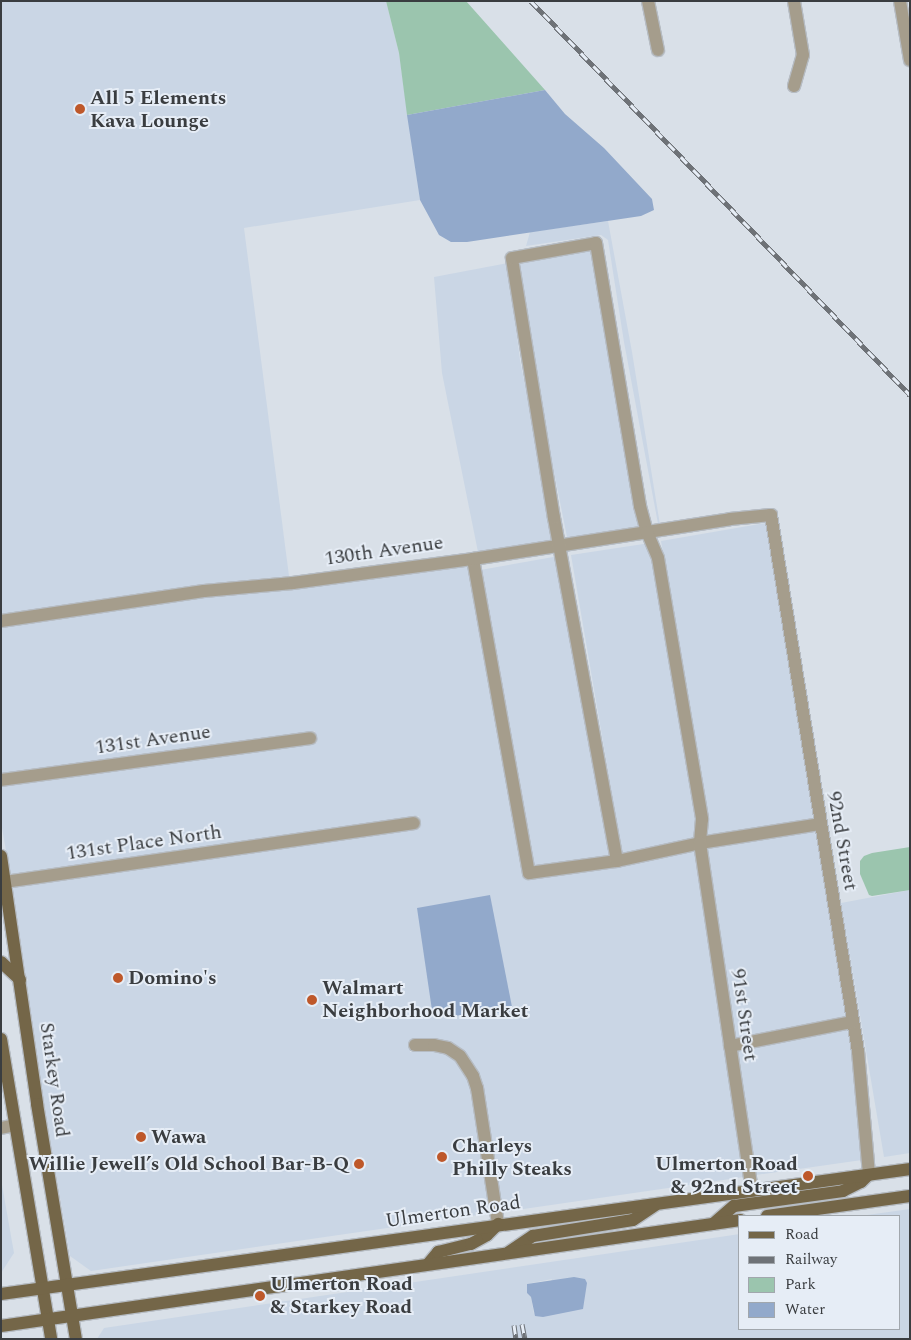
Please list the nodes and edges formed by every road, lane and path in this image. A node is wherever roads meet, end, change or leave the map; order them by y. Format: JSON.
{"nodes":[{"id":1,"x":648,"y":1,"type":"edge"},
{"id":2,"x":794,"y":1,"type":"edge"},
{"id":3,"x":900,"y":1,"type":"edge"},
{"id":4,"x":658,"y":50,"type":"dead end"},
{"id":5,"x":910,"y":60,"type":"edge"},
{"id":6,"x":794,"y":86,"type":"dead end"},
{"id":7,"x":771,"y":516,"type":"joint"},
{"id":8,"x":647,"y":532,"type":"junction"},
{"id":9,"x":560,"y":544,"type":"junction"},
{"id":10,"x":473,"y":559,"type":"junction"},
{"id":11,"x":1,"y":621,"type":"edge"},
{"id":12,"x":310,"y":738,"type":"dead end"},
{"id":13,"x":1,"y":780,"type":"edge"},
{"id":14,"x":414,"y":823,"type":"dead end"},
{"id":15,"x":820,"y":824,"type":"junction"},
{"id":16,"x":700,"y":843,"type":"junction"},
{"id":17,"x":1,"y":856,"type":"edge"},
{"id":18,"x":617,"y":861,"type":"junction"},
{"id":19,"x":6,"y":882,"type":"junction"},
{"id":20,"x":1,"y":962,"type":"edge"},
{"id":21,"x":20,"y":980,"type":"junction"},
{"id":22,"x":852,"y":1022,"type":"junction"},
{"id":23,"x":1,"y":1039,"type":"edge"},
{"id":24,"x":416,"y":1045,"type":"dead end"},
{"id":25,"x":730,"y":1046,"type":"junction"},
{"id":26,"x":16,"y":1125,"type":"junction"},
{"id":27,"x":1,"y":1128,"type":"edge"},
{"id":28,"x":910,"y":1169,"type":"edge"},
{"id":29,"x":869,"y":1175,"type":"junction"},
{"id":30,"x":752,"y":1192,"type":"junction"},
{"id":31,"x":910,"y":1196,"type":"edge"},
{"id":32,"x":658,"y":1203,"type":"junction"},
{"id":33,"x":774,"y":1215,"type":"edge"},
{"id":34,"x":738,"y":1220,"type":"edge"},
{"id":35,"x":498,"y":1224,"type":"junction"},
{"id":36,"x":713,"y":1224,"type":"junction"},
{"id":37,"x":506,"y":1254,"type":"junction"},
{"id":38,"x":428,"y":1264,"type":"junction"},
{"id":39,"x":67,"y":1284,"type":"junction"},
{"id":40,"x":42,"y":1288,"type":"junction"},
{"id":41,"x":1,"y":1294,"type":"edge"},
{"id":42,"x":72,"y":1315,"type":"junction"},
{"id":43,"x":48,"y":1319,"type":"junction"},
{"id":44,"x":1,"y":1326,"type":"edge"},
{"id":45,"x":51,"y":1339,"type":"edge"},
{"id":46,"x":76,"y":1339,"type":"edge"}],
"edges":[{"from":1,"to":4,"type":"street"},
{"from":2,"to":6,"type":"street"},
{"from":3,"to":5,"type":"street"},
{"from":7,"to":8,"type":"street","name":"130th Avenue"},
{"from":7,"to":15,"type":"street","name":"92nd Street"},
{"from":8,"to":9,"type":"street","name":"130th Avenue"},
{"from":8,"to":9,"type":"street","name":"91st Street"},
{"from":8,"to":16,"type":"street","name":"91st Street"},
{"from":9,"to":10,"type":"street","name":"130th Avenue"},
{"from":9,"to":18,"type":"street"},
{"from":10,"to":11,"type":"street","name":"130th Avenue"},
{"from":10,"to":18,"type":"street"},
{"from":12,"to":13,"type":"street","name":"131st Avenue"},
{"from":14,"to":19,"type":"street","name":"131st Place North"},
{"from":15,"to":16,"type":"street"},
{"from":15,"to":22,"type":"street","name":"92nd Street"},
{"from":16,"to":18,"type":"street"},
{"from":16,"to":25,"type":"street","name":"91st Street"},
{"from":17,"to":19,"type":"main road","name":"Starkey Road"},
{"from":19,"to":21,"type":"main road","name":"Starkey Road"},
{"from":20,"to":21,"type":"main road"},
{"from":21,"to":39,"type":"main road","name":"Starkey Road"},
{"from":22,"to":25,"type":"street"},
{"from":22,"to":29,"type":"street","name":"92nd Street"},
{"from":23,"to":26,"type":"main road"},
{"from":24,"to":35,"type":"street"},
{"from":25,"to":30,"type":"street","name":"91st Street"},
{"from":26,"to":27,"type":"street"},
{"from":26,"to":40,"type":"main road"},
{"from":28,"to":29,"type":"main road","name":"Ulmerton Road"},
{"from":29,"to":30,"type":"main road","name":"Ulmerton Road"},
{"from":29,"to":36,"type":"main road"},
{"from":30,"to":32,"type":"main road","name":"Ulmerton Road"},
{"from":31,"to":33,"type":"main road"},
{"from":32,"to":35,"type":"main road","name":"Ulmerton Road"},
{"from":32,"to":37,"type":"main road"},
{"from":34,"to":36,"type":"main road"},
{"from":35,"to":38,"type":"main road"},
{"from":35,"to":39,"type":"main road","name":"Ulmerton Road"},
{"from":36,"to":37,"type":"main road"},
{"from":37,"to":38,"type":"main road"},
{"from":38,"to":42,"type":"main road"},
{"from":39,"to":40,"type":"main road","name":"Ulmerton Road"},
{"from":39,"to":42,"type":"main road","name":"Starkey Road"},
{"from":40,"to":41,"type":"main road","name":"Ulmerton Road"},
{"from":40,"to":43,"type":"main road"},
{"from":42,"to":43,"type":"main road"},
{"from":42,"to":46,"type":"main road","name":"Starkey Road"},
{"from":43,"to":44,"type":"main road"},
{"from":43,"to":45,"type":"main road"}]}
